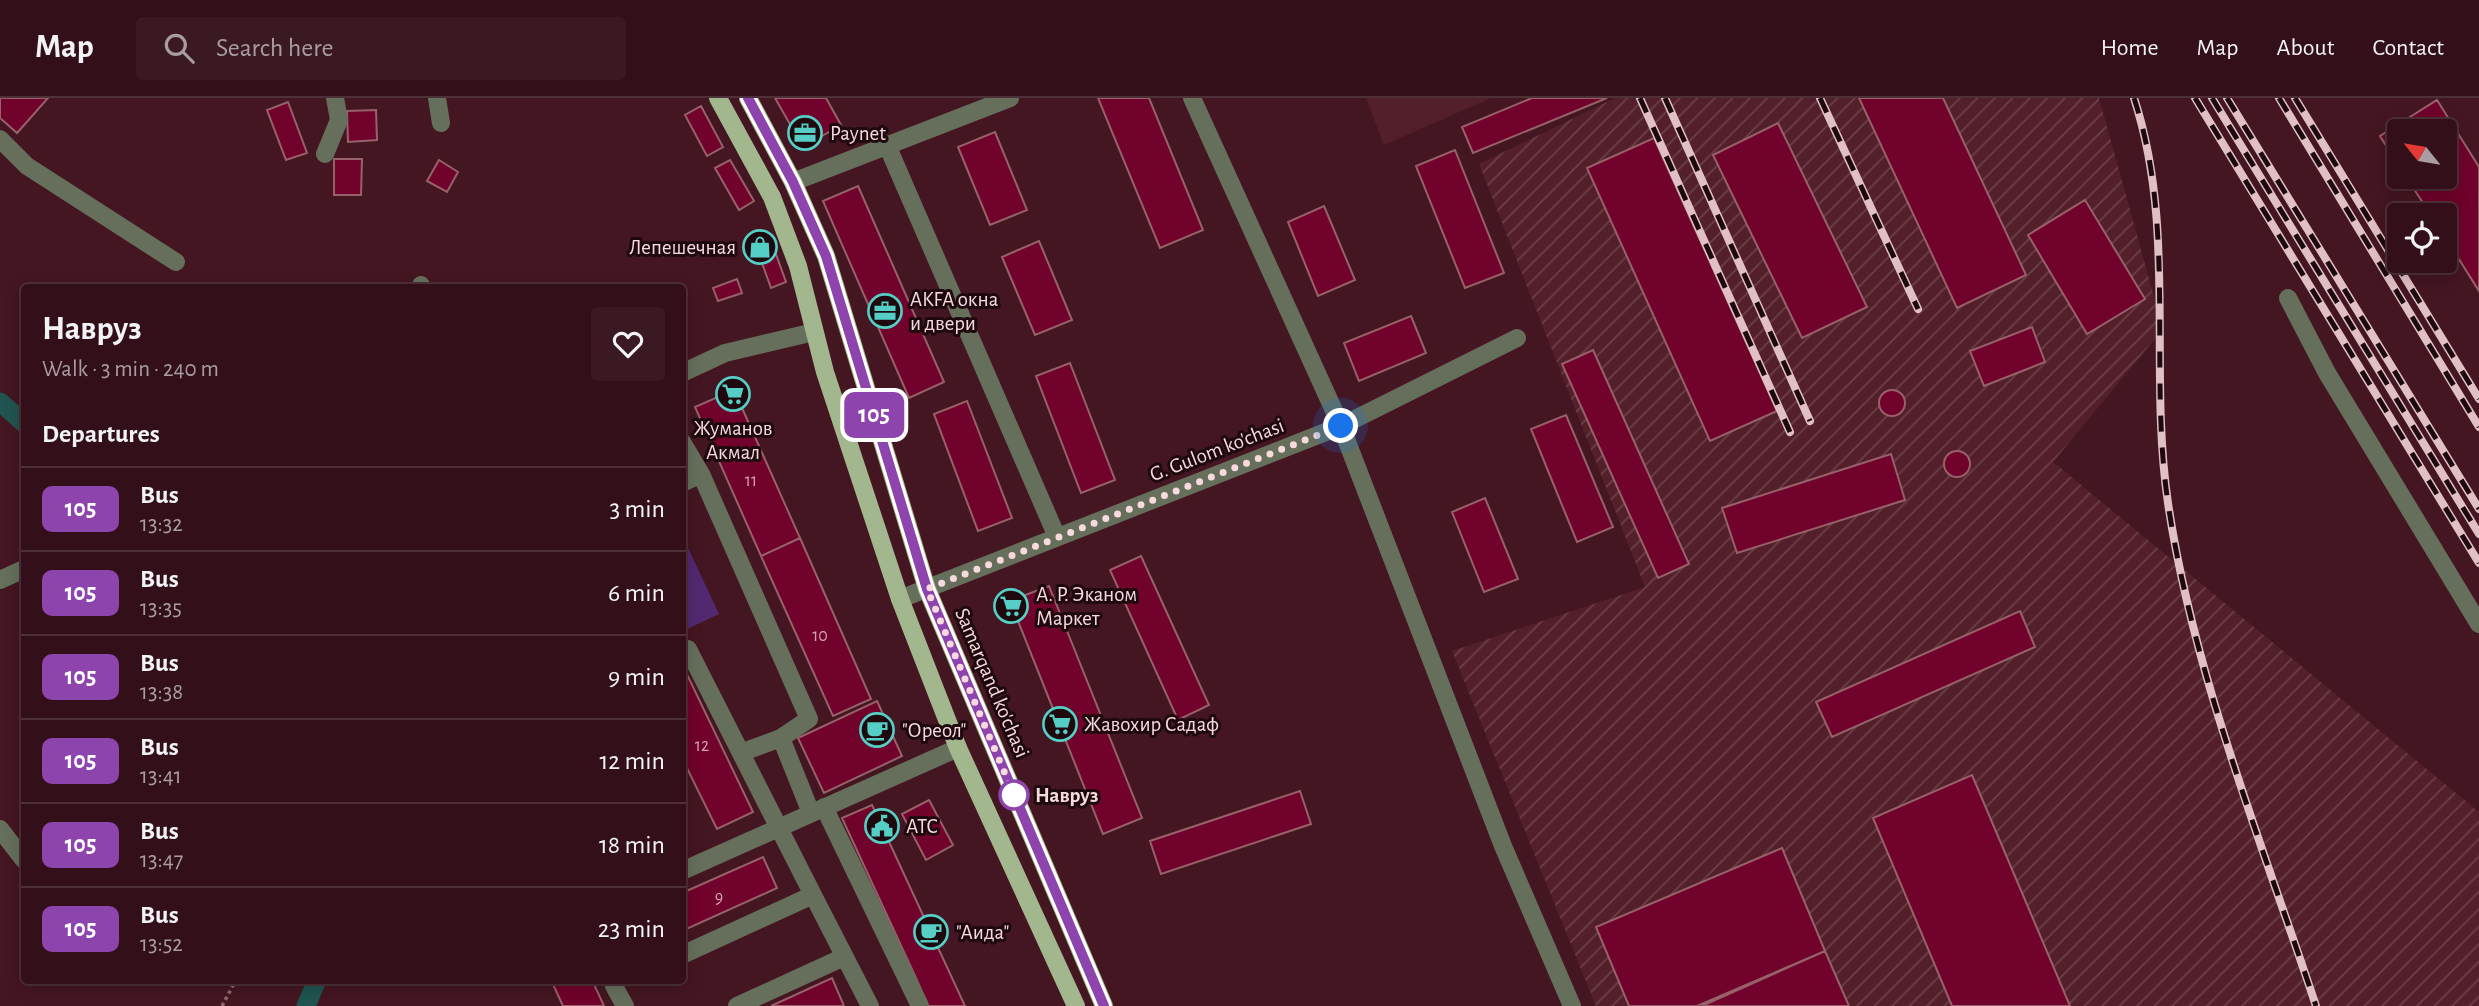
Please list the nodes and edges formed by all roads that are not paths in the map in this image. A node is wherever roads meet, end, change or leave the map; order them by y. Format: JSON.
{"nodes":[{"id":1,"x":335,"y":98,"type":"edge"},
{"id":2,"x":437,"y":98,"type":"edge"},
{"id":3,"x":718,"y":98,"type":"edge"},
{"id":4,"x":748,"y":98,"type":"edge"},
{"id":5,"x":1010,"y":98,"type":"edge"},
{"id":6,"x":1192,"y":98,"type":"edge"},
{"id":7,"x":441,"y":122,"type":"dead end"},
{"id":8,"x":0,"y":139,"type":"edge"},
{"id":9,"x":887,"y":145,"type":"junction"},
{"id":10,"x":325,"y":154,"type":"dead end"},
{"id":11,"x":793,"y":182,"type":"junction"},
{"id":12,"x":176,"y":262,"type":"dead end"},
{"id":13,"x":2288,"y":298,"type":"dead end"},
{"id":14,"x":814,"y":332,"type":"junction"},
{"id":15,"x":1517,"y":338,"type":"dead end"},
{"id":16,"x":686,"y":371,"type":"edge"},
{"id":17,"x":1341,"y":426,"type":"junction"},
{"id":18,"x":686,"y":449,"type":"edge"},
{"id":19,"x":701,"y":474,"type":"junction"},
{"id":20,"x":686,"y":481,"type":"edge"},
{"id":21,"x":1057,"y":537,"type":"junction"},
{"id":22,"x":21,"y":570,"type":"edge"},
{"id":23,"x":0,"y":580,"type":"edge"},
{"id":24,"x":927,"y":589,"type":"junction"},
{"id":25,"x":900,"y":599,"type":"junction"},
{"id":26,"x":2479,"y":624,"type":"edge"},
{"id":27,"x":688,"y":649,"type":"dead end"},
{"id":28,"x":781,"y":738,"type":"junction"},
{"id":29,"x":958,"y":748,"type":"junction"},
{"id":30,"x":743,"y":752,"type":"junction"},
{"id":31,"x":818,"y":810,"type":"junction"},
{"id":32,"x":778,"y":827,"type":"junction"},
{"id":33,"x":0,"y":829,"type":"edge"},
{"id":34,"x":21,"y":856,"type":"edge"},
{"id":35,"x":686,"y":869,"type":"edge"},
{"id":36,"x":813,"y":895,"type":"junction"},
{"id":37,"x":686,"y":953,"type":"edge"},
{"id":38,"x":844,"y":957,"type":"junction"},
{"id":39,"x":619,"y":984,"type":"edge"},
{"id":40,"x":625,"y":1006,"type":"edge"},
{"id":41,"x":737,"y":1006,"type":"edge"},
{"id":42,"x":870,"y":1006,"type":"edge"},
{"id":43,"x":920,"y":1006,"type":"edge"},
{"id":44,"x":1076,"y":1006,"type":"edge"},
{"id":45,"x":1104,"y":1006,"type":"edge"},
{"id":46,"x":1572,"y":1006,"type":"edge"}],
"edges":[{"from":1,"to":10,"type":"street"},
{"from":2,"to":7,"type":"street"},
{"from":3,"to":14,"type":"main road"},
{"from":4,"to":11,"type":"main road","name":"Samarqand ko'chasi"},
{"from":5,"to":9,"type":"street"},
{"from":6,"to":17,"type":"street"},
{"from":8,"to":12,"type":"street"},
{"from":9,"to":11,"type":"street"},
{"from":9,"to":21,"type":"street"},
{"from":11,"to":24,"type":"main road","name":"Samarqand ko'chasi"},
{"from":13,"to":26,"type":"street"},
{"from":14,"to":16,"type":"street"},
{"from":14,"to":25,"type":"main road"},
{"from":15,"to":17,"type":"street","name":"G. Gulom ko'chasi"},
{"from":17,"to":21,"type":"street","name":"G. Gulom ko'chasi"},
{"from":17,"to":46,"type":"street"},
{"from":18,"to":19,"type":"street"},
{"from":19,"to":20,"type":"street"},
{"from":19,"to":28,"type":"street"},
{"from":21,"to":24,"type":"street","name":"G. Gulom ko'chasi"},
{"from":22,"to":23,"type":"street"},
{"from":24,"to":25,"type":"street","name":"G. Gulom ko'chasi"},
{"from":24,"to":45,"type":"main road","name":"Samarqand ko'chasi"},
{"from":25,"to":29,"type":"main road"},
{"from":27,"to":30,"type":"street"},
{"from":28,"to":30,"type":"street"},
{"from":28,"to":31,"type":"street"},
{"from":29,"to":31,"type":"street"},
{"from":29,"to":44,"type":"main road"},
{"from":30,"to":32,"type":"street"},
{"from":31,"to":32,"type":"street"},
{"from":31,"to":43,"type":"street"},
{"from":32,"to":35,"type":"street"},
{"from":32,"to":36,"type":"street"},
{"from":33,"to":34,"type":"street"},
{"from":36,"to":37,"type":"street"},
{"from":36,"to":38,"type":"street"},
{"from":38,"to":41,"type":"street"},
{"from":38,"to":42,"type":"street"},
{"from":39,"to":40,"type":"street"}]}
